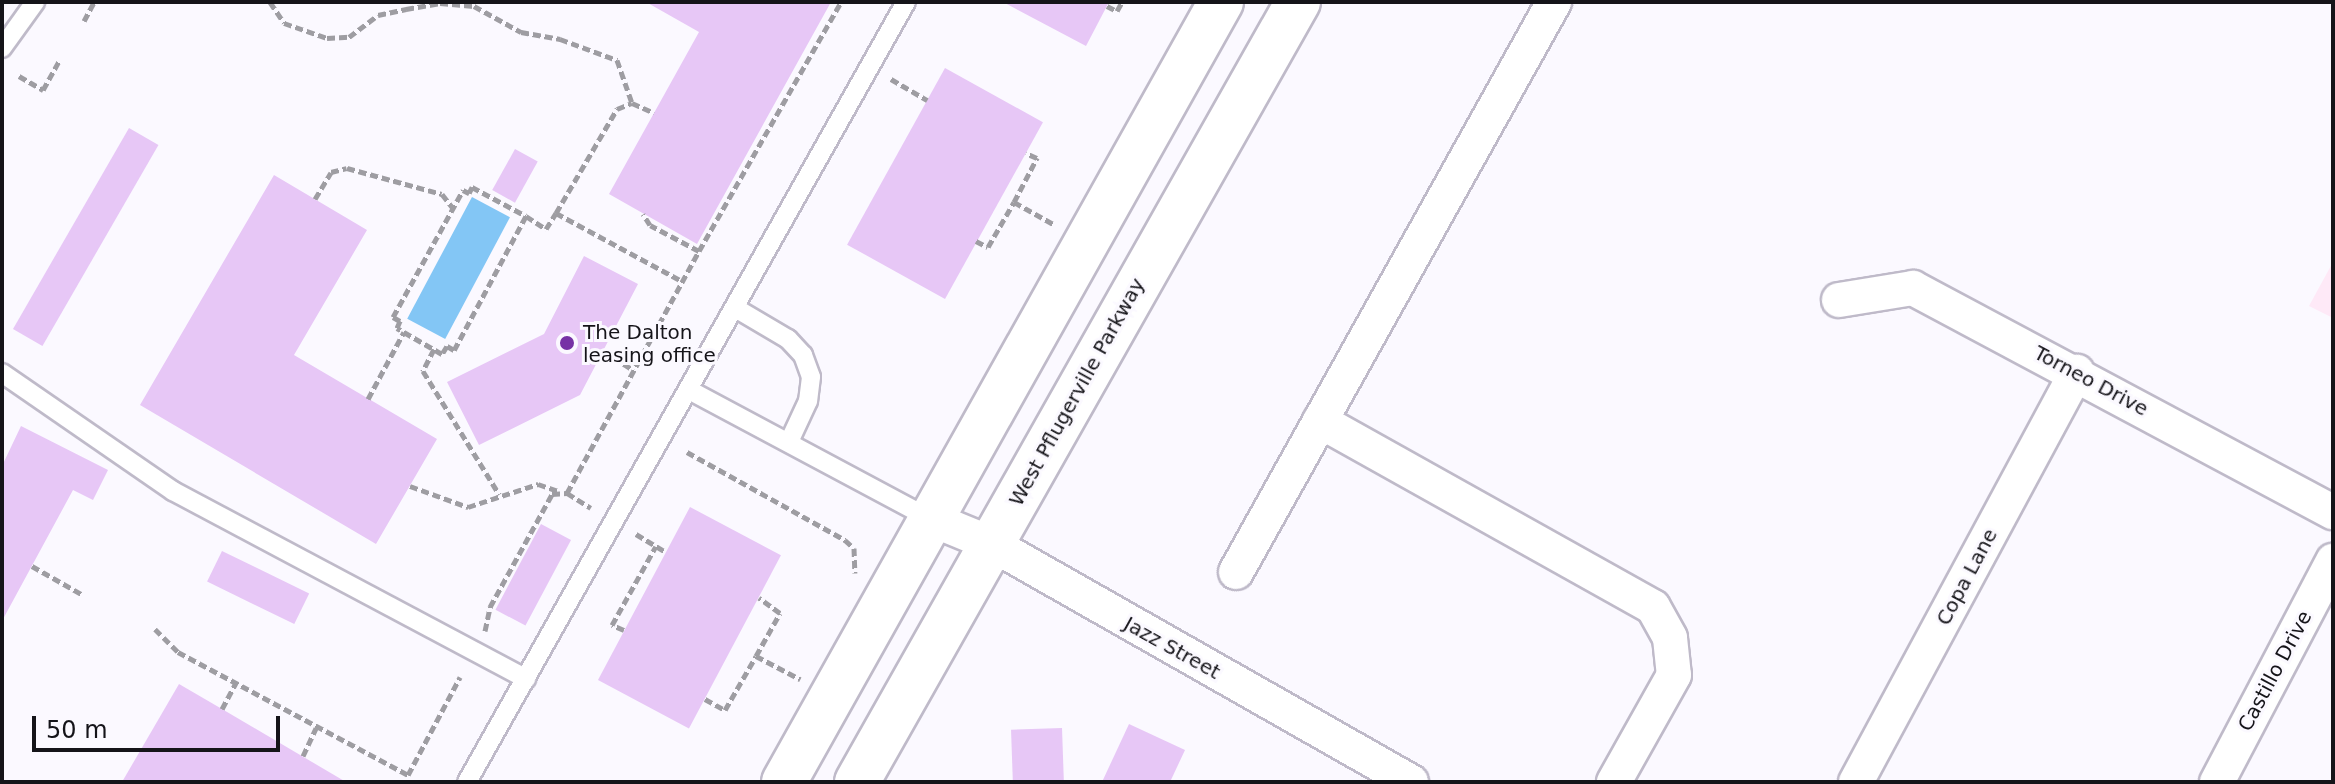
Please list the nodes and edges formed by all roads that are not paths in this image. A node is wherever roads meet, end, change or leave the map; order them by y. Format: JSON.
{"nodes":[{"id":1,"x":35,"y":2,"type":"edge"},
{"id":2,"x":906,"y":2,"type":"edge"},
{"id":3,"x":1221,"y":2,"type":"edge"},
{"id":4,"x":1298,"y":2,"type":"edge"},
{"id":5,"x":1554,"y":2,"type":"edge"},
{"id":6,"x":2,"y":48,"type":"edge"},
{"id":7,"x":1839,"y":300,"type":"dead end"},
{"id":8,"x":737,"y":309,"type":"junction"},
{"id":9,"x":2077,"y":372,"type":"junction"},
{"id":10,"x":2,"y":373,"type":"edge"},
{"id":11,"x":691,"y":391,"type":"junction"},
{"id":12,"x":1320,"y":421,"type":"junction"},
{"id":13,"x":789,"y":442,"type":"junction"},
{"id":14,"x":2333,"y":512,"type":"edge"},
{"id":15,"x":931,"y":519,"type":"junction"},
{"id":16,"x":992,"y":544,"type":"junction"},
{"id":17,"x":2333,"y":561,"type":"edge"},
{"id":18,"x":1236,"y":572,"type":"dead end"},
{"id":19,"x":526,"y":679,"type":"junction"},
{"id":20,"x":467,"y":782,"type":"edge"},
{"id":21,"x":784,"y":782,"type":"edge"},
{"id":22,"x":857,"y":782,"type":"edge"},
{"id":23,"x":1411,"y":782,"type":"edge"},
{"id":24,"x":1614,"y":782,"type":"edge"},
{"id":25,"x":1856,"y":782,"type":"edge"},
{"id":26,"x":2217,"y":782,"type":"edge"}],
"edges":[{"from":1,"to":6,"type":"lane"},
{"from":2,"to":8,"type":"lane"},
{"from":3,"to":15,"type":"main road"},
{"from":4,"to":16,"type":"main road","name":"West Pflugerville Parkway"},
{"from":5,"to":12,"type":"street"},
{"from":7,"to":9,"type":"street","name":"Torneo Drive"},
{"from":8,"to":11,"type":"lane"},
{"from":8,"to":13,"type":"lane"},
{"from":9,"to":14,"type":"street","name":"Torneo Drive"},
{"from":9,"to":25,"type":"street","name":"Copa Lane"},
{"from":10,"to":19,"type":"lane"},
{"from":11,"to":13,"type":"lane"},
{"from":11,"to":19,"type":"lane"},
{"from":12,"to":18,"type":"street"},
{"from":12,"to":24,"type":"street"},
{"from":13,"to":15,"type":"lane"},
{"from":15,"to":16,"type":"street","name":"Jazz Street"},
{"from":15,"to":21,"type":"main road"},
{"from":16,"to":22,"type":"main road","name":"West Pflugerville Parkway"},
{"from":16,"to":23,"type":"street","name":"Jazz Street"},
{"from":17,"to":26,"type":"street","name":"Castillo Drive"},
{"from":19,"to":20,"type":"lane"}]}
